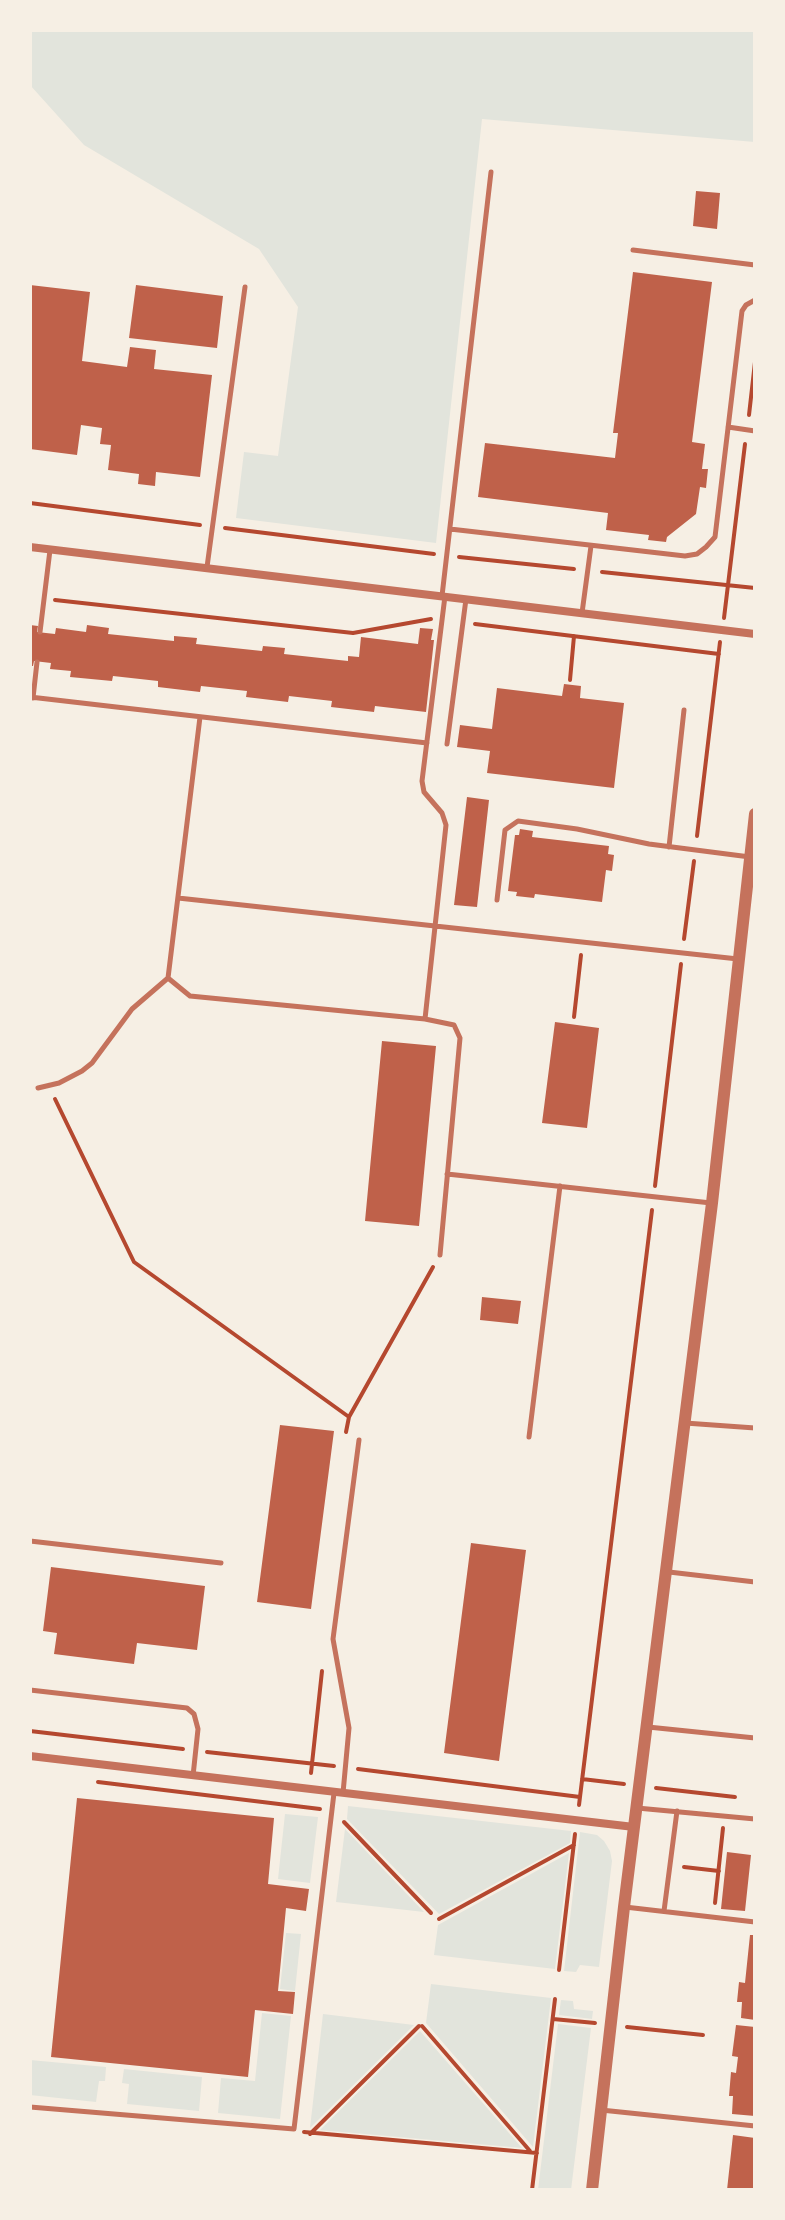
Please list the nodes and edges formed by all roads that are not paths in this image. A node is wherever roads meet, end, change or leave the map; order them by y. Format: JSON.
{"nodes":[{"id":1,"x":491,"y":172,"type":"dead end"},
{"id":2,"x":633,"y":250,"type":"dead end"},
{"id":3,"x":755,"y":265,"type":"edge"},
{"id":4,"x":245,"y":287,"type":"dead end"},
{"id":5,"x":755,"y":300,"type":"edge"},
{"id":6,"x":728,"y":427,"type":"junction"},
{"id":7,"x":755,"y":431,"type":"edge"},
{"id":8,"x":450,"y":529,"type":"junction"},
{"id":9,"x":591,"y":546,"type":"junction"},
{"id":10,"x":30,"y":547,"type":"edge"},
{"id":11,"x":50,"y":549,"type":"junction"},
{"id":12,"x":207,"y":568,"type":"junction"},
{"id":13,"x":444,"y":596,"type":"junction"},
{"id":14,"x":466,"y":599,"type":"junction"},
{"id":15,"x":582,"y":613,"type":"junction"},
{"id":16,"x":40,"y":632,"type":"dead end"},
{"id":17,"x":755,"y":634,"type":"edge"},
{"id":18,"x":37,"y":662,"type":"dead end"},
{"id":19,"x":31,"y":697,"type":"edge"},
{"id":20,"x":684,"y":710,"type":"dead end"},
{"id":21,"x":200,"y":717,"type":"junction"},
{"id":22,"x":427,"y":743,"type":"junction"},
{"id":23,"x":447,"y":744,"type":"dead end"},
{"id":24,"x":755,"y":814,"type":"edge"},
{"id":25,"x":669,"y":847,"type":"junction"},
{"id":26,"x":752,"y":854,"type":"edge"},
{"id":27,"x":178,"y":898,"type":"junction"},
{"id":28,"x":497,"y":900,"type":"dead end"},
{"id":29,"x":435,"y":925,"type":"junction"},
{"id":30,"x":739,"y":959,"type":"junction"},
{"id":31,"x":168,"y":978,"type":"junction"},
{"id":32,"x":425,"y":1019,"type":"junction"},
{"id":33,"x":38,"y":1088,"type":"dead end"},
{"id":34,"x":447,"y":1174,"type":"junction"},
{"id":35,"x":560,"y":1186,"type":"junction"},
{"id":36,"x":712,"y":1203,"type":"junction"},
{"id":37,"x":440,"y":1255,"type":"dead end"},
{"id":38,"x":685,"y":1423,"type":"junction"},
{"id":39,"x":755,"y":1428,"type":"edge"},
{"id":40,"x":529,"y":1437,"type":"dead end"},
{"id":41,"x":359,"y":1440,"type":"dead end"},
{"id":42,"x":30,"y":1541,"type":"edge"},
{"id":43,"x":221,"y":1563,"type":"dead end"},
{"id":44,"x":666,"y":1571,"type":"junction"},
{"id":45,"x":755,"y":1582,"type":"edge"},
{"id":46,"x":30,"y":1690,"type":"edge"},
{"id":47,"x":647,"y":1727,"type":"junction"},
{"id":48,"x":755,"y":1738,"type":"edge"},
{"id":49,"x":30,"y":1756,"type":"edge"},
{"id":50,"x":193,"y":1776,"type":"junction"},
{"id":51,"x":338,"y":1793,"type":"junction"},
{"id":52,"x":636,"y":1808,"type":"junction"},
{"id":53,"x":677,"y":1811,"type":"junction"},
{"id":54,"x":755,"y":1819,"type":"edge"},
{"id":55,"x":634,"y":1827,"type":"junction"},
{"id":56,"x":624,"y":1907,"type":"junction"},
{"id":57,"x":664,"y":1911,"type":"junction"},
{"id":58,"x":755,"y":1922,"type":"edge"},
{"id":59,"x":30,"y":2107,"type":"edge"},
{"id":60,"x":601,"y":2110,"type":"junction"},
{"id":61,"x":755,"y":2126,"type":"edge"},
{"id":62,"x":592,"y":2190,"type":"edge"}],
"edges":[{"from":1,"to":8,"type":"lane"},
{"from":2,"to":3,"type":"lane"},
{"from":4,"to":12,"type":"lane"},
{"from":5,"to":6,"type":"lane"},
{"from":6,"to":7,"type":"lane"},
{"from":6,"to":9,"type":"lane"},
{"from":8,"to":9,"type":"lane"},
{"from":8,"to":13,"type":"lane"},
{"from":9,"to":15,"type":"lane"},
{"from":10,"to":11,"type":"street"},
{"from":11,"to":12,"type":"street"},
{"from":11,"to":16,"type":"lane"},
{"from":12,"to":13,"type":"street"},
{"from":13,"to":14,"type":"street"},
{"from":13,"to":22,"type":"lane"},
{"from":14,"to":15,"type":"street"},
{"from":14,"to":23,"type":"lane"},
{"from":15,"to":17,"type":"street"},
{"from":18,"to":19,"type":"lane"},
{"from":19,"to":21,"type":"lane"},
{"from":20,"to":25,"type":"lane"},
{"from":21,"to":22,"type":"lane"},
{"from":21,"to":27,"type":"lane"},
{"from":22,"to":29,"type":"lane"},
{"from":24,"to":26,"type":"street"},
{"from":25,"to":26,"type":"lane"},
{"from":25,"to":28,"type":"lane"},
{"from":26,"to":30,"type":"street"},
{"from":27,"to":29,"type":"lane"},
{"from":27,"to":31,"type":"lane"},
{"from":29,"to":30,"type":"lane"},
{"from":29,"to":32,"type":"lane"},
{"from":30,"to":36,"type":"street"},
{"from":31,"to":32,"type":"lane"},
{"from":31,"to":33,"type":"lane"},
{"from":32,"to":34,"type":"lane"},
{"from":34,"to":35,"type":"lane"},
{"from":34,"to":37,"type":"lane"},
{"from":35,"to":36,"type":"lane"},
{"from":35,"to":40,"type":"lane"},
{"from":36,"to":38,"type":"street"},
{"from":38,"to":39,"type":"lane"},
{"from":38,"to":44,"type":"street"},
{"from":41,"to":51,"type":"lane"},
{"from":42,"to":43,"type":"lane"},
{"from":44,"to":45,"type":"lane"},
{"from":44,"to":47,"type":"street"},
{"from":46,"to":50,"type":"lane"},
{"from":47,"to":48,"type":"lane"},
{"from":47,"to":52,"type":"street"},
{"from":49,"to":50,"type":"street"},
{"from":50,"to":51,"type":"street"},
{"from":51,"to":55,"type":"street"},
{"from":51,"to":59,"type":"lane"},
{"from":52,"to":53,"type":"lane"},
{"from":52,"to":55,"type":"street"},
{"from":53,"to":54,"type":"lane"},
{"from":53,"to":57,"type":"lane"},
{"from":55,"to":56,"type":"street"},
{"from":56,"to":57,"type":"lane"},
{"from":56,"to":60,"type":"street"},
{"from":57,"to":58,"type":"lane"},
{"from":60,"to":61,"type":"lane"},
{"from":60,"to":62,"type":"street"}]}
